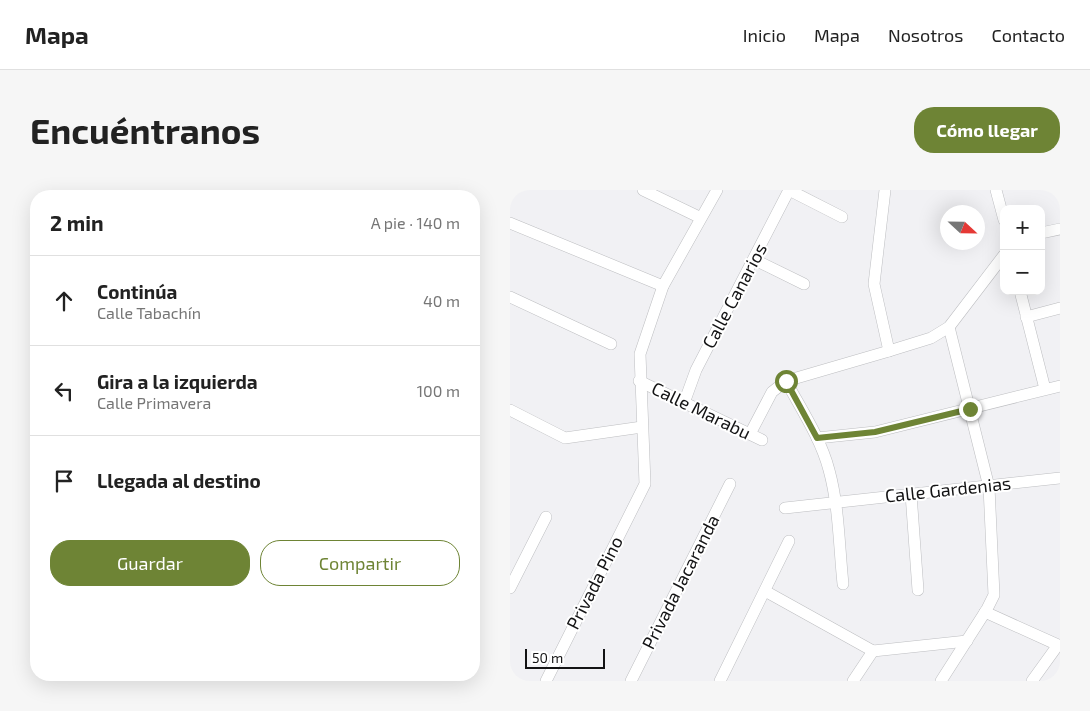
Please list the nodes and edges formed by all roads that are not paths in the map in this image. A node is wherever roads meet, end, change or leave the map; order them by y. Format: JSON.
{"nodes":[{"id":1,"x":643,"y":190,"type":"edge"},
{"id":2,"x":717,"y":190,"type":"edge"},
{"id":3,"x":789,"y":190,"type":"edge"},
{"id":4,"x":885,"y":190,"type":"edge"},
{"id":5,"x":996,"y":190,"type":"edge"},
{"id":6,"x":1000,"y":205,"type":"edge"},
{"id":7,"x":699,"y":217,"type":"junction"},
{"id":8,"x":842,"y":217,"type":"dead end"},
{"id":9,"x":510,"y":223,"type":"edge"},
{"id":10,"x":1060,"y":229,"type":"edge"},
{"id":11,"x":1045,"y":232,"type":"edge"},
{"id":12,"x":755,"y":260,"type":"junction"},
{"id":13,"x":1000,"y":260,"type":"edge"},
{"id":14,"x":804,"y":284,"type":"dead end"},
{"id":15,"x":663,"y":286,"type":"junction"},
{"id":16,"x":1021,"y":295,"type":"edge"},
{"id":17,"x":510,"y":297,"type":"edge"},
{"id":18,"x":1060,"y":308,"type":"edge"},
{"id":19,"x":1026,"y":317,"type":"junction"},
{"id":20,"x":949,"y":327,"type":"junction"},
{"id":21,"x":610,"y":344,"type":"dead end"},
{"id":22,"x":889,"y":351,"type":"junction"},
{"id":23,"x":639,"y":381,"type":"junction"},
{"id":24,"x":786,"y":381,"type":"junction"},
{"id":25,"x":1060,"y":386,"type":"edge"},
{"id":26,"x":1045,"y":389,"type":"junction"},
{"id":27,"x":684,"y":403,"type":"junction"},
{"id":28,"x":970,"y":409,"type":"junction"},
{"id":29,"x":510,"y":410,"type":"edge"},
{"id":30,"x":642,"y":427,"type":"junction"},
{"id":31,"x":750,"y":434,"type":"junction"},
{"id":32,"x":817,"y":438,"type":"junction"},
{"id":33,"x":762,"y":440,"type":"dead end"},
{"id":34,"x":1060,"y":478,"type":"edge"},
{"id":35,"x":730,"y":484,"type":"dead end"},
{"id":36,"x":989,"y":487,"type":"junction"},
{"id":37,"x":911,"y":494,"type":"junction"},
{"id":38,"x":835,"y":502,"type":"junction"},
{"id":39,"x":785,"y":508,"type":"dead end"},
{"id":40,"x":546,"y":517,"type":"dead end"},
{"id":41,"x":789,"y":541,"type":"dead end"},
{"id":42,"x":842,"y":584,"type":"dead end"},
{"id":43,"x":510,"y":588,"type":"edge"},
{"id":44,"x":918,"y":590,"type":"dead end"},
{"id":45,"x":765,"y":591,"type":"junction"},
{"id":46,"x":988,"y":607,"type":"junction"},
{"id":47,"x":967,"y":641,"type":"junction"},
{"id":48,"x":873,"y":651,"type":"junction"},
{"id":49,"x":546,"y":681,"type":"edge"},
{"id":50,"x":631,"y":681,"type":"edge"},
{"id":51,"x":720,"y":681,"type":"edge"},
{"id":52,"x":853,"y":681,"type":"edge"},
{"id":53,"x":941,"y":681,"type":"edge"},
{"id":54,"x":1032,"y":681,"type":"edge"}],
"edges":[{"from":1,"to":7,"type":"street"},
{"from":2,"to":7,"type":"street"},
{"from":3,"to":8,"type":"street"},
{"from":3,"to":12,"type":"street","name":"Calle Canarios"},
{"from":4,"to":22,"type":"street"},
{"from":5,"to":6,"type":"street"},
{"from":7,"to":15,"type":"street"},
{"from":9,"to":15,"type":"street"},
{"from":10,"to":11,"type":"street"},
{"from":12,"to":14,"type":"street"},
{"from":12,"to":27,"type":"street","name":"Calle Canarios"},
{"from":13,"to":20,"type":"street"},
{"from":15,"to":23,"type":"street"},
{"from":16,"to":19,"type":"street"},
{"from":17,"to":21,"type":"street"},
{"from":18,"to":19,"type":"street"},
{"from":19,"to":26,"type":"street"},
{"from":20,"to":22,"type":"street"},
{"from":20,"to":28,"type":"street"},
{"from":22,"to":24,"type":"street"},
{"from":23,"to":27,"type":"street","name":"Calle Marabu"},
{"from":23,"to":30,"type":"street"},
{"from":24,"to":31,"type":"street"},
{"from":24,"to":32,"type":"street"},
{"from":25,"to":26,"type":"street"},
{"from":26,"to":28,"type":"street"},
{"from":27,"to":31,"type":"street","name":"Calle Marabu"},
{"from":28,"to":32,"type":"street"},
{"from":28,"to":36,"type":"street"},
{"from":29,"to":30,"type":"street"},
{"from":30,"to":49,"type":"street","name":"Privada Pino"},
{"from":31,"to":33,"type":"street","name":"Calle Marabu"},
{"from":32,"to":38,"type":"street"},
{"from":34,"to":36,"type":"street","name":"Calle Gardenias"},
{"from":35,"to":50,"type":"street","name":"Privada Jacaranda"},
{"from":36,"to":37,"type":"street","name":"Calle Gardenias"},
{"from":36,"to":46,"type":"street"},
{"from":37,"to":38,"type":"street","name":"Calle Gardenias"},
{"from":37,"to":44,"type":"street"},
{"from":38,"to":39,"type":"street","name":"Calle Gardenias"},
{"from":38,"to":42,"type":"street"},
{"from":40,"to":43,"type":"street"},
{"from":41,"to":45,"type":"street"},
{"from":45,"to":48,"type":"street"},
{"from":45,"to":51,"type":"street"},
{"from":46,"to":47,"type":"street"},
{"from":46,"to":54,"type":"street"},
{"from":47,"to":48,"type":"street"},
{"from":47,"to":53,"type":"street"},
{"from":48,"to":52,"type":"street"}]}
